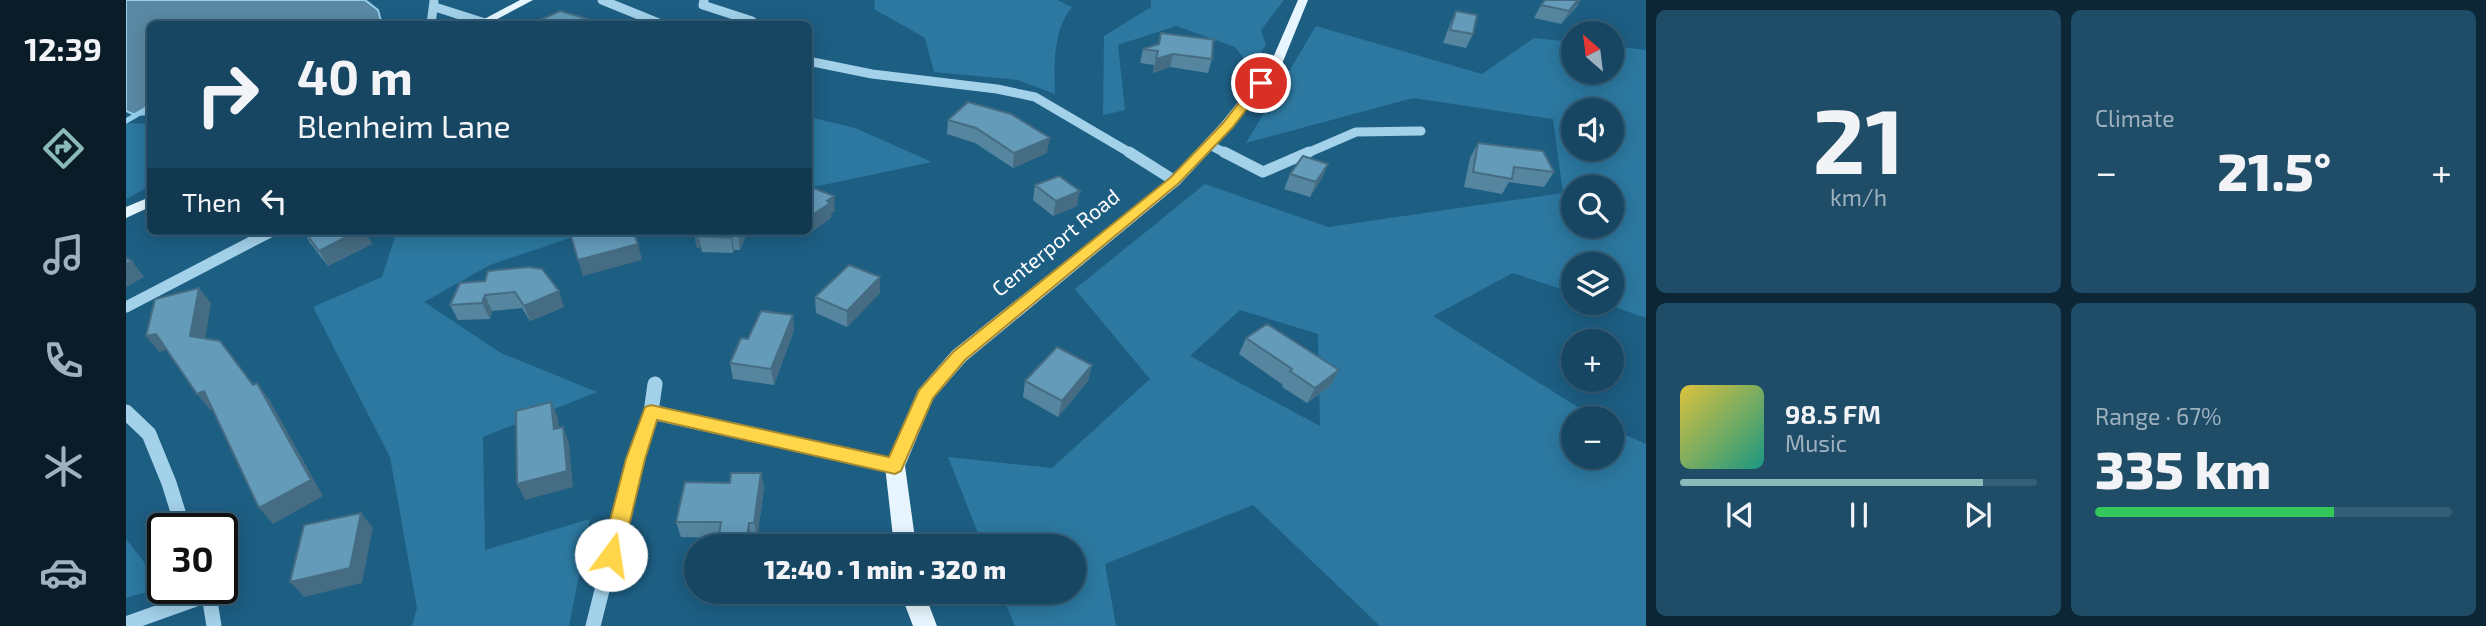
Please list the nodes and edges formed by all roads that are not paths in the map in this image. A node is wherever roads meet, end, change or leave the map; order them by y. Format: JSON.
{"nodes":[{"id":1,"x":528,"y":0,"type":"edge"},
{"id":2,"x":602,"y":0,"type":"edge"},
{"id":3,"x":704,"y":0,"type":"edge"},
{"id":4,"x":1303,"y":0,"type":"edge"},
{"id":5,"x":435,"y":3,"type":"edge"},
{"id":6,"x":432,"y":21,"type":"edge"},
{"id":7,"x":476,"y":21,"type":"edge"},
{"id":8,"x":489,"y":21,"type":"edge"},
{"id":9,"x":654,"y":21,"type":"edge"},
{"id":10,"x":752,"y":21,"type":"edge"},
{"id":11,"x":812,"y":62,"type":"edge"},
{"id":12,"x":1421,"y":131,"type":"dead end"},
{"id":13,"x":1208,"y":145,"type":"junction"},
{"id":14,"x":1175,"y":181,"type":"junction"},
{"id":15,"x":147,"y":203,"type":"edge"},
{"id":16,"x":126,"y":214,"type":"edge"},
{"id":17,"x":264,"y":235,"type":"edge"},
{"id":18,"x":126,"y":307,"type":"edge"},
{"id":19,"x":655,"y":384,"type":"dead end"},
{"id":20,"x":126,"y":412,"type":"edge"},
{"id":21,"x":651,"y":412,"type":"junction"},
{"id":22,"x":895,"y":466,"type":"junction"},
{"id":23,"x":178,"y":513,"type":"edge"},
{"id":24,"x":904,"y":534,"type":"edge"},
{"id":25,"x":176,"y":604,"type":"edge"},
{"id":26,"x":211,"y":604,"type":"edge"},
{"id":27,"x":917,"y":604,"type":"edge"},
{"id":28,"x":126,"y":624,"type":"edge"},
{"id":29,"x":214,"y":626,"type":"edge"},
{"id":30,"x":593,"y":626,"type":"edge"},
{"id":31,"x":925,"y":626,"type":"edge"}],
"edges":[{"from":1,"to":8,"type":"main road"},
{"from":2,"to":9,"type":"street"},
{"from":3,"to":10,"type":"street"},
{"from":4,"to":13,"type":"main road","name":"Centerport Road"},
{"from":5,"to":6,"type":"street"},
{"from":5,"to":7,"type":"street"},
{"from":11,"to":14,"type":"street"},
{"from":12,"to":13,"type":"street"},
{"from":13,"to":14,"type":"main road","name":"Centerport Road"},
{"from":14,"to":22,"type":"main road","name":"Centerport Road"},
{"from":15,"to":16,"type":"main road"},
{"from":17,"to":18,"type":"street"},
{"from":19,"to":21,"type":"street"},
{"from":20,"to":23,"type":"street"},
{"from":21,"to":22,"type":"street"},
{"from":21,"to":30,"type":"street"},
{"from":22,"to":24,"type":"main road"},
{"from":25,"to":28,"type":"street"},
{"from":26,"to":29,"type":"street"},
{"from":27,"to":31,"type":"main road"}]}
